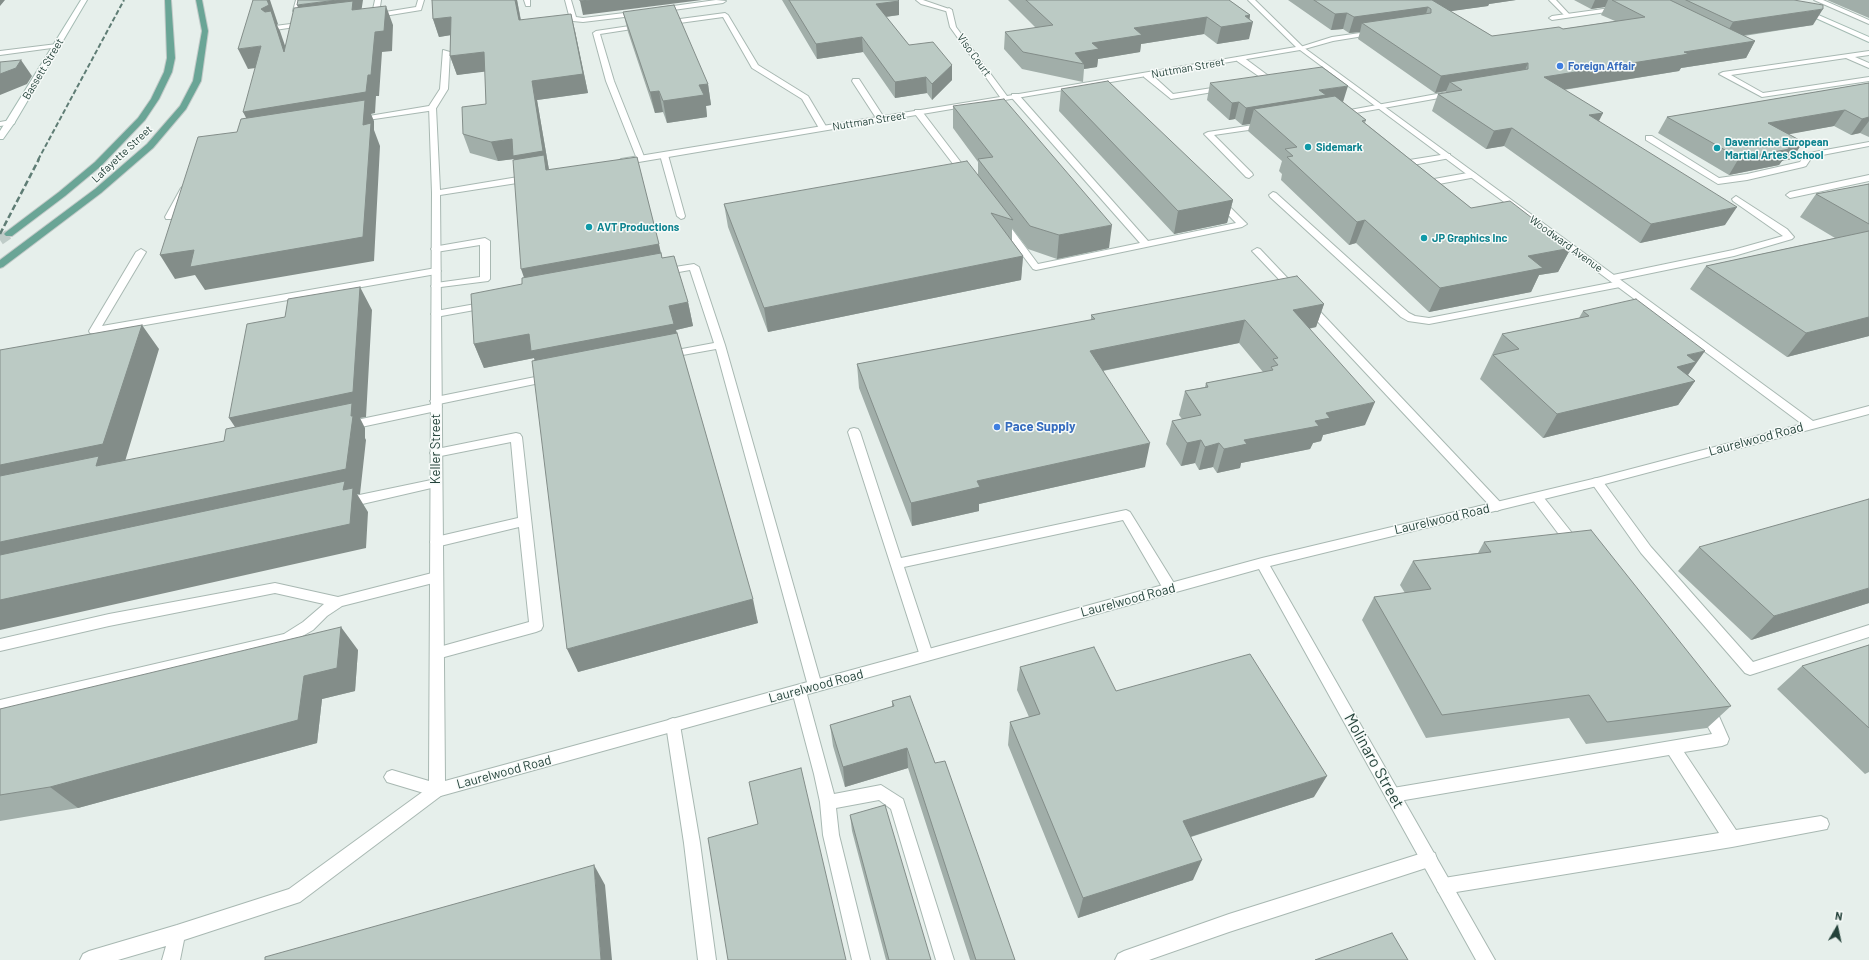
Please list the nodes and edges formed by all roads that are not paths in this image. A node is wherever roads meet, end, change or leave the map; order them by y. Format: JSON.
{"nodes":[{"id":1,"x":84,"y":0,"type":"edge"},
{"id":2,"x":168,"y":0,"type":"edge"},
{"id":3,"x":199,"y":0,"type":"edge"},
{"id":4,"x":299,"y":0,"type":"edge"},
{"id":5,"x":378,"y":0,"type":"edge"},
{"id":6,"x":421,"y":0,"type":"edge"},
{"id":7,"x":568,"y":0,"type":"edge"},
{"id":8,"x":722,"y":0,"type":"edge"},
{"id":9,"x":919,"y":0,"type":"edge"},
{"id":10,"x":1252,"y":0,"type":"edge"},
{"id":11,"x":1552,"y":0,"type":"edge"},
{"id":12,"x":1779,"y":0,"type":"edge"},
{"id":13,"x":1817,"y":0,"type":"edge"},
{"id":14,"x":1626,"y":8,"type":"edge"},
{"id":15,"x":1836,"y":8,"type":"junction"},
{"id":16,"x":296,"y":11,"type":"edge"},
{"id":17,"x":653,"y":11,"type":"edge"},
{"id":18,"x":646,"y":12,"type":"edge"},
{"id":19,"x":1807,"y":12,"type":"junction"},
{"id":20,"x":368,"y":16,"type":"edge"},
{"id":21,"x":375,"y":16,"type":"junction"},
{"id":22,"x":1568,"y":16,"type":"junction"},
{"id":23,"x":1552,"y":18,"type":"dead end"},
{"id":24,"x":1869,"y":22,"type":"edge"},
{"id":25,"x":314,"y":23,"type":"edge"},
{"id":26,"x":275,"y":28,"type":"edge"},
{"id":27,"x":1384,"y":32,"type":"edge"},
{"id":28,"x":1867,"y":38,"type":"edge"},
{"id":29,"x":57,"y":46,"type":"junction"},
{"id":30,"x":1301,"y":48,"type":"junction"},
{"id":31,"x":446,"y":52,"type":"dead end"},
{"id":32,"x":0,"y":53,"type":"edge"},
{"id":33,"x":1869,"y":53,"type":"edge"},
{"id":34,"x":1847,"y":56,"type":"junction"},
{"id":35,"x":1240,"y":59,"type":"junction"},
{"id":36,"x":1869,"y":66,"type":"edge"},
{"id":37,"x":1147,"y":75,"type":"junction"},
{"id":38,"x":1869,"y":79,"type":"edge"},
{"id":39,"x":856,"y":81,"type":"dead end"},
{"id":40,"x":1266,"y":81,"type":"edge"},
{"id":41,"x":1232,"y":86,"type":"edge"},
{"id":42,"x":1460,"y":92,"type":"edge"},
{"id":43,"x":1015,"y":96,"type":"junction"},
{"id":44,"x":1006,"y":98,"type":"junction"},
{"id":45,"x":1381,"y":107,"type":"junction"},
{"id":46,"x":432,"y":108,"type":"junction"},
{"id":47,"x":918,"y":112,"type":"junction"},
{"id":48,"x":1334,"y":114,"type":"edge"},
{"id":49,"x":881,"y":119,"type":"junction"},
{"id":50,"x":348,"y":121,"type":"edge"},
{"id":51,"x":11,"y":122,"type":"junction"},
{"id":52,"x":0,"y":124,"type":"edge"},
{"id":53,"x":1271,"y":124,"type":"edge"},
{"id":54,"x":823,"y":128,"type":"junction"},
{"id":55,"x":0,"y":137,"type":"edge"},
{"id":56,"x":1649,"y":138,"type":"dead end"},
{"id":57,"x":1869,"y":144,"type":"edge"},
{"id":58,"x":664,"y":155,"type":"junction"},
{"id":59,"x":1447,"y":156,"type":"junction"},
{"id":60,"x":641,"y":159,"type":"junction"},
{"id":61,"x":610,"y":164,"type":"edge"},
{"id":62,"x":1395,"y":165,"type":"edge"},
{"id":63,"x":1249,"y":175,"type":"dead end"},
{"id":64,"x":1473,"y":175,"type":"junction"},
{"id":65,"x":539,"y":176,"type":"edge"},
{"id":66,"x":1869,"y":178,"type":"edge"},
{"id":67,"x":189,"y":180,"type":"edge"},
{"id":68,"x":970,"y":180,"type":"edge"},
{"id":69,"x":1417,"y":186,"type":"edge"},
{"id":70,"x":436,"y":193,"type":"junction"},
{"id":71,"x":1274,"y":195,"type":"dead end"},
{"id":72,"x":1790,"y":195,"type":"dead end"},
{"id":73,"x":1215,"y":197,"type":"edge"},
{"id":74,"x":1736,"y":199,"type":"dead end"},
{"id":75,"x":1509,"y":202,"type":"junction"},
{"id":76,"x":1494,"y":205,"type":"edge"},
{"id":77,"x":681,"y":216,"type":"dead end"},
{"id":78,"x":169,"y":217,"type":"dead end"},
{"id":79,"x":999,"y":217,"type":"edge"},
{"id":80,"x":9,"y":234,"type":"tunnel mouth"},
{"id":81,"x":1146,"y":244,"type":"junction"},
{"id":82,"x":436,"y":249,"type":"junction"},
{"id":83,"x":1257,"y":251,"type":"dead end"},
{"id":84,"x":142,"y":252,"type":"dead end"},
{"id":85,"x":0,"y":265,"type":"edge"},
{"id":86,"x":436,"y":271,"type":"junction"},
{"id":87,"x":655,"y":274,"type":"edge"},
{"id":88,"x":1285,"y":280,"type":"junction"},
{"id":89,"x":1616,"y":281,"type":"junction"},
{"id":90,"x":1270,"y":282,"type":"edge"},
{"id":91,"x":436,"y":286,"type":"junction"},
{"id":92,"x":499,"y":303,"type":"edge"},
{"id":93,"x":436,"y":314,"type":"junction"},
{"id":94,"x":720,"y":345,"type":"junction"},
{"id":95,"x":658,"y":357,"type":"edge"},
{"id":96,"x":558,"y":376,"type":"edge"},
{"id":97,"x":436,"y":404,"type":"junction"},
{"id":98,"x":1869,"y":410,"type":"edge"},
{"id":99,"x":1810,"y":424,"type":"junction"},
{"id":100,"x":334,"y":428,"type":"edge"},
{"id":101,"x":854,"y":432,"type":"dead end"},
{"id":102,"x":436,"y":453,"type":"junction"},
{"id":103,"x":1597,"y":482,"type":"junction"},
{"id":104,"x":436,"y":483,"type":"junction"},
{"id":105,"x":1537,"y":497,"type":"junction"},
{"id":106,"x":335,"y":505,"type":"edge"},
{"id":107,"x":1497,"y":506,"type":"junction"},
{"id":108,"x":524,"y":520,"type":"junction"},
{"id":109,"x":436,"y":542,"type":"junction"},
{"id":110,"x":1584,"y":557,"type":"edge"},
{"id":111,"x":1262,"y":563,"type":"junction"},
{"id":112,"x":896,"y":564,"type":"junction"},
{"id":113,"x":436,"y":577,"type":"junction"},
{"id":114,"x":1170,"y":588,"type":"junction"},
{"id":115,"x":338,"y":602,"type":"junction"},
{"id":116,"x":1869,"y":631,"type":"edge"},
{"id":117,"x":0,"y":646,"type":"edge"},
{"id":118,"x":437,"y":653,"type":"junction"},
{"id":119,"x":926,"y":656,"type":"junction"},
{"id":120,"x":815,"y":686,"type":"junction"},
{"id":121,"x":799,"y":691,"type":"junction"},
{"id":122,"x":1699,"y":701,"type":"edge"},
{"id":123,"x":0,"y":706,"type":"edge"},
{"id":124,"x":672,"y":725,"type":"junction"},
{"id":125,"x":1672,"y":747,"type":"junction"},
{"id":126,"x":392,"y":777,"type":"dead end"},
{"id":127,"x":437,"y":790,"type":"junction"},
{"id":128,"x":1392,"y":795,"type":"junction"},
{"id":129,"x":828,"y":802,"type":"junction"},
{"id":130,"x":1821,"y":824,"type":"dead end"},
{"id":131,"x":1732,"y":839,"type":"junction"},
{"id":132,"x":1429,"y":859,"type":"junction"},
{"id":133,"x":1444,"y":886,"type":"junction"},
{"id":134,"x":177,"y":934,"type":"junction"},
{"id":135,"x":89,"y":960,"type":"edge"},
{"id":136,"x":171,"y":960,"type":"edge"},
{"id":137,"x":707,"y":960,"type":"edge"},
{"id":138,"x":861,"y":960,"type":"edge"},
{"id":139,"x":944,"y":960,"type":"edge"},
{"id":140,"x":1124,"y":960,"type":"edge"},
{"id":141,"x":1486,"y":960,"type":"edge"}],
"edges":[{"from":1,"to":29,"type":"street","name":"Bassett Street"},
{"from":2,"to":80,"type":"main road","name":"Lafayette Street"},
{"from":3,"to":85,"type":"main road","name":"Lafayette Street"},
{"from":4,"to":16,"type":"street"},
{"from":5,"to":21,"type":"street"},
{"from":6,"to":21,"type":"street"},
{"from":7,"to":18,"type":"street"},
{"from":8,"to":17,"type":"street"},
{"from":9,"to":44,"type":"street","name":"Viso Court"},
{"from":10,"to":30,"type":"street","name":"Woodward Avenue"},
{"from":11,"to":22,"type":"street"},
{"from":12,"to":19,"type":"street"},
{"from":13,"to":15,"type":"street"},
{"from":14,"to":22,"type":"street"},
{"from":15,"to":19,"type":"street"},
{"from":15,"to":24,"type":"street"},
{"from":19,"to":28,"type":"street"},
{"from":20,"to":21,"type":"street"},
{"from":22,"to":23,"type":"street"},
{"from":25,"to":26,"type":"street"},
{"from":27,"to":30,"type":"street","name":"Nuttman Street"},
{"from":29,"to":32,"type":"street"},
{"from":29,"to":51,"type":"street","name":"Bassett Street"},
{"from":30,"to":35,"type":"street","name":"Nuttman Street"},
{"from":30,"to":45,"type":"street","name":"Woodward Avenue"},
{"from":31,"to":46,"type":"street"},
{"from":33,"to":34,"type":"street"},
{"from":34,"to":36,"type":"street"},
{"from":34,"to":38,"type":"street"},
{"from":35,"to":37,"type":"street","name":"Nuttman Street"},
{"from":35,"to":40,"type":"street"},
{"from":37,"to":41,"type":"street"},
{"from":37,"to":43,"type":"street","name":"Nuttman Street"},
{"from":39,"to":49,"type":"street"},
{"from":42,"to":45,"type":"street"},
{"from":43,"to":44,"type":"street","name":"Nuttman Street"},
{"from":43,"to":81,"type":"street"},
{"from":44,"to":47,"type":"street","name":"Nuttman Street"},
{"from":45,"to":48,"type":"street"},
{"from":45,"to":59,"type":"street","name":"Woodward Avenue"},
{"from":46,"to":50,"type":"street"},
{"from":46,"to":70,"type":"street","name":"Keller Street"},
{"from":47,"to":49,"type":"street","name":"Nuttman Street"},
{"from":47,"to":68,"type":"street"},
{"from":49,"to":54,"type":"street","name":"Nuttman Street"},
{"from":51,"to":52,"type":"street"},
{"from":51,"to":55,"type":"street","name":"Bassett Street"},
{"from":53,"to":63,"type":"street"},
{"from":54,"to":58,"type":"street","name":"Nuttman Street"},
{"from":54,"to":60,"type":"street"},
{"from":56,"to":57,"type":"street"},
{"from":58,"to":60,"type":"street","name":"Nuttman Street"},
{"from":58,"to":77,"type":"street"},
{"from":59,"to":62,"type":"street"},
{"from":59,"to":64,"type":"street","name":"Woodward Avenue"},
{"from":60,"to":61,"type":"street","name":"Nuttman Street"},
{"from":64,"to":69,"type":"street"},
{"from":64,"to":75,"type":"street","name":"Woodward Avenue"},
{"from":65,"to":70,"type":"street"},
{"from":66,"to":72,"type":"street"},
{"from":67,"to":78,"type":"street"},
{"from":70,"to":82,"type":"street","name":"Keller Street"},
{"from":71,"to":89,"type":"street"},
{"from":73,"to":81,"type":"street"},
{"from":74,"to":89,"type":"street"},
{"from":75,"to":76,"type":"street"},
{"from":75,"to":89,"type":"street","name":"Woodward Avenue"},
{"from":79,"to":81,"type":"street"},
{"from":82,"to":86,"type":"street","name":"Keller Street"},
{"from":82,"to":91,"type":"street"},
{"from":83,"to":88,"type":"street"},
{"from":84,"to":86,"type":"street"},
{"from":86,"to":91,"type":"street","name":"Keller Street"},
{"from":87,"to":94,"type":"street"},
{"from":88,"to":90,"type":"street"},
{"from":88,"to":107,"type":"street"},
{"from":89,"to":99,"type":"street","name":"Woodward Avenue"},
{"from":91,"to":93,"type":"street","name":"Keller Street"},
{"from":92,"to":93,"type":"street"},
{"from":93,"to":97,"type":"street","name":"Keller Street"},
{"from":94,"to":95,"type":"street"},
{"from":94,"to":120,"type":"street"},
{"from":96,"to":97,"type":"street"},
{"from":97,"to":100,"type":"street"},
{"from":97,"to":102,"type":"street","name":"Keller Street"},
{"from":98,"to":99,"type":"street","name":"Laurelwood Road"},
{"from":99,"to":103,"type":"street","name":"Laurelwood Road"},
{"from":101,"to":112,"type":"street"},
{"from":102,"to":104,"type":"street","name":"Keller Street"},
{"from":102,"to":108,"type":"street"},
{"from":103,"to":105,"type":"street","name":"Laurelwood Road"},
{"from":103,"to":116,"type":"street"},
{"from":104,"to":106,"type":"street"},
{"from":104,"to":109,"type":"street","name":"Keller Street"},
{"from":105,"to":107,"type":"street","name":"Laurelwood Road"},
{"from":105,"to":110,"type":"street"},
{"from":107,"to":111,"type":"street","name":"Laurelwood Road"},
{"from":108,"to":109,"type":"street"},
{"from":108,"to":118,"type":"street"},
{"from":109,"to":113,"type":"street","name":"Keller Street"},
{"from":111,"to":114,"type":"street","name":"Laurelwood Road"},
{"from":111,"to":128,"type":"street","name":"Molinaro Street"},
{"from":112,"to":114,"type":"street"},
{"from":112,"to":119,"type":"street"},
{"from":113,"to":115,"type":"street"},
{"from":113,"to":118,"type":"street","name":"Keller Street"},
{"from":114,"to":119,"type":"street","name":"Laurelwood Road"},
{"from":115,"to":117,"type":"street"},
{"from":115,"to":123,"type":"street"},
{"from":118,"to":127,"type":"street","name":"Keller Street"},
{"from":119,"to":120,"type":"street","name":"Laurelwood Road"},
{"from":120,"to":121,"type":"street","name":"Laurelwood Road"},
{"from":121,"to":124,"type":"street","name":"Laurelwood Road"},
{"from":121,"to":129,"type":"street"},
{"from":122,"to":125,"type":"street"},
{"from":124,"to":127,"type":"street","name":"Laurelwood Road"},
{"from":124,"to":137,"type":"street"},
{"from":125,"to":128,"type":"street"},
{"from":125,"to":131,"type":"street"},
{"from":126,"to":127,"type":"street"},
{"from":127,"to":134,"type":"street"},
{"from":128,"to":132,"type":"street","name":"Molinaro Street"},
{"from":129,"to":138,"type":"street"},
{"from":129,"to":139,"type":"street"},
{"from":130,"to":131,"type":"street"},
{"from":131,"to":133,"type":"street"},
{"from":132,"to":133,"type":"street","name":"Molinaro Street"},
{"from":132,"to":140,"type":"street"},
{"from":133,"to":141,"type":"street","name":"Molinaro Street"},
{"from":134,"to":135,"type":"street"},
{"from":134,"to":136,"type":"street"}]}
